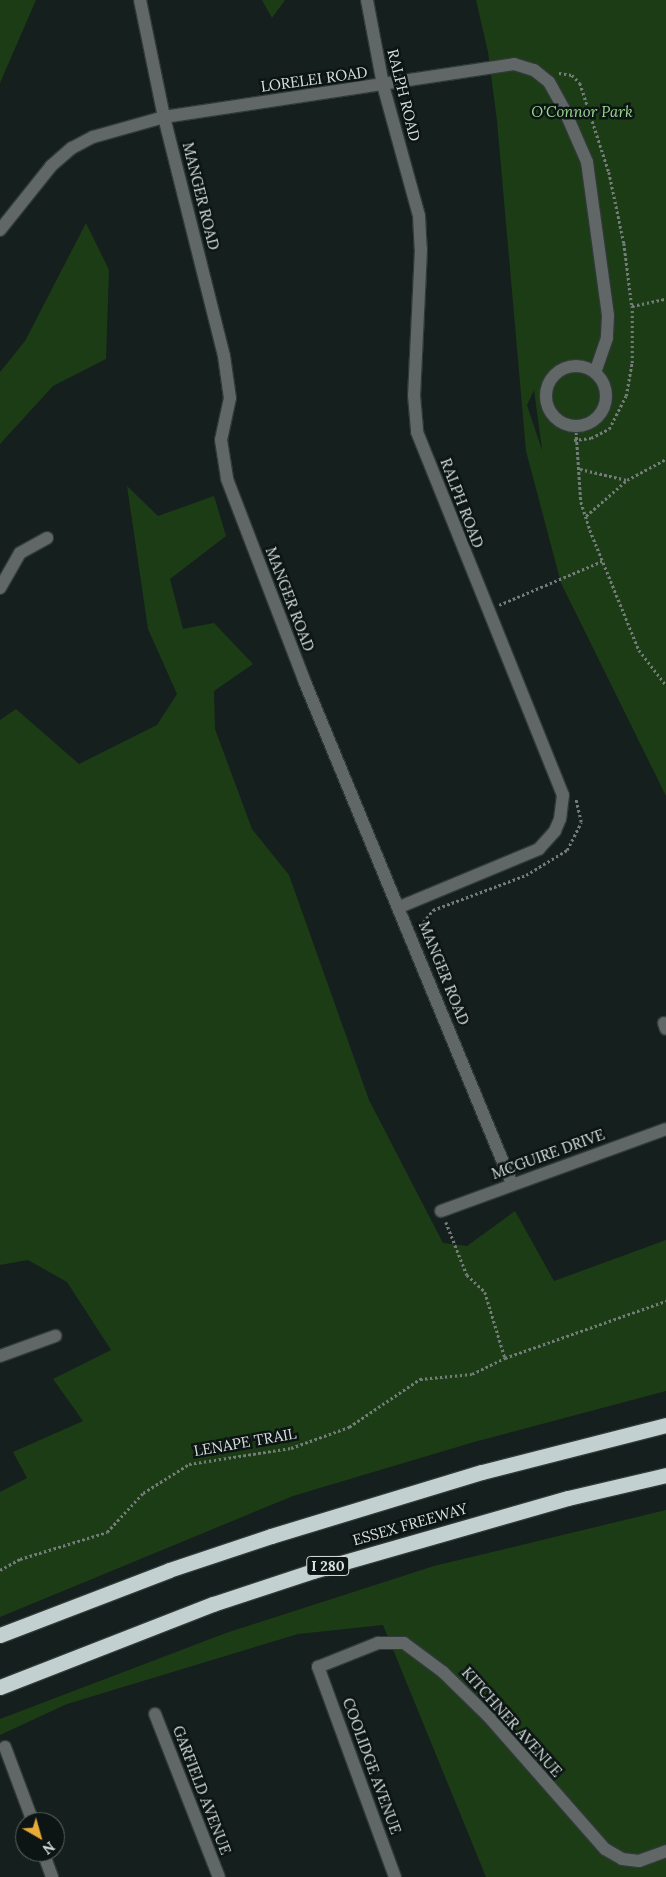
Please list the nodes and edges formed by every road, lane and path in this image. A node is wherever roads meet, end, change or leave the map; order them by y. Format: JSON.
{"nodes":[{"id":1,"x":140,"y":0,"type":"edge"},
{"id":2,"x":367,"y":0,"type":"edge"},
{"id":3,"x":383,"y":85,"type":"junction"},
{"id":4,"x":164,"y":117,"type":"junction"},
{"id":5,"x":0,"y":230,"type":"edge"},
{"id":6,"x":666,"y":299,"type":"edge"},
{"id":7,"x":595,"y":372,"type":"junction"},
{"id":8,"x":576,"y":427,"type":"junction"},
{"id":9,"x":574,"y":440,"type":"junction"},
{"id":10,"x":666,"y":459,"type":"edge"},
{"id":11,"x":580,"y":469,"type":"junction"},
{"id":12,"x":628,"y":480,"type":"junction"},
{"id":13,"x":586,"y":516,"type":"junction"},
{"id":14,"x":47,"y":538,"type":"dead end"},
{"id":15,"x":0,"y":588,"type":"edge"},
{"id":16,"x":666,"y":685,"type":"edge"},
{"id":17,"x":400,"y":907,"type":"junction"},
{"id":18,"x":666,"y":1129,"type":"edge"},
{"id":19,"x":512,"y":1184,"type":"junction"},
{"id":20,"x":441,"y":1211,"type":"joint"},
{"id":21,"x":666,"y":1301,"type":"edge"},
{"id":22,"x":55,"y":1336,"type":"dead end"},
{"id":23,"x":0,"y":1356,"type":"edge"},
{"id":24,"x":505,"y":1358,"type":"junction"},
{"id":25,"x":666,"y":1425,"type":"edge"},
{"id":26,"x":666,"y":1475,"type":"edge"},
{"id":27,"x":0,"y":1570,"type":"edge"},
{"id":28,"x":0,"y":1635,"type":"edge"},
{"id":29,"x":318,"y":1667,"type":"joint"},
{"id":30,"x":0,"y":1687,"type":"edge"},
{"id":31,"x":155,"y":1714,"type":"dead end"},
{"id":32,"x":6,"y":1747,"type":"dead end"},
{"id":33,"x":29,"y":1812,"type":"edge"},
{"id":34,"x":666,"y":1851,"type":"edge"},
{"id":35,"x":47,"y":1862,"type":"edge"},
{"id":36,"x":52,"y":1877,"type":"edge"},
{"id":37,"x":219,"y":1877,"type":"edge"},
{"id":38,"x":395,"y":1877,"type":"edge"}],
"edges":[{"from":1,"to":4,"type":"street","name":"MANGER ROAD"},
{"from":2,"to":3,"type":"street","name":"RALPH ROAD"},
{"from":3,"to":4,"type":"street","name":"LORELEI ROAD"},
{"from":3,"to":7,"type":"street","name":"LORELEI ROAD"},
{"from":3,"to":17,"type":"street","name":"RALPH ROAD"},
{"from":4,"to":5,"type":"street","name":"LORELEI ROAD"},
{"from":4,"to":17,"type":"street","name":"MANGER ROAD"},
{"from":6,"to":9,"type":"path"},
{"from":7,"to":8,"type":"street"},
{"from":7,"to":8,"type":"street"},
{"from":8,"to":9,"type":"path"},
{"from":9,"to":11,"type":"path"},
{"from":10,"to":12,"type":"path"},
{"from":11,"to":12,"type":"path"},
{"from":11,"to":13,"type":"path"},
{"from":12,"to":13,"type":"path"},
{"from":13,"to":16,"type":"path"},
{"from":14,"to":15,"type":"street"},
{"from":17,"to":19,"type":"street","name":"MANGER ROAD"},
{"from":18,"to":19,"type":"street","name":"MCGUIRE DRIVE"},
{"from":19,"to":20,"type":"street","name":"MCGUIRE DRIVE"},
{"from":20,"to":24,"type":"path"},
{"from":21,"to":24,"type":"path","name":"LENAPE TRAIL"},
{"from":22,"to":23,"type":"street"},
{"from":24,"to":27,"type":"path","name":"LENAPE TRAIL"},
{"from":25,"to":28,"type":"highway","name":"ESSEX FREEWAY"},
{"from":26,"to":30,"type":"highway","name":"ESSEX FREEWAY","number":"I 280"},
{"from":29,"to":34,"type":"street","name":"KITCHNER AVENUE"},
{"from":29,"to":38,"type":"street","name":"COOLIDGE AVENUE"},
{"from":31,"to":37,"type":"street","name":"GARFIELD AVENUE"},
{"from":32,"to":33,"type":"street"},
{"from":35,"to":36,"type":"street"}]}
